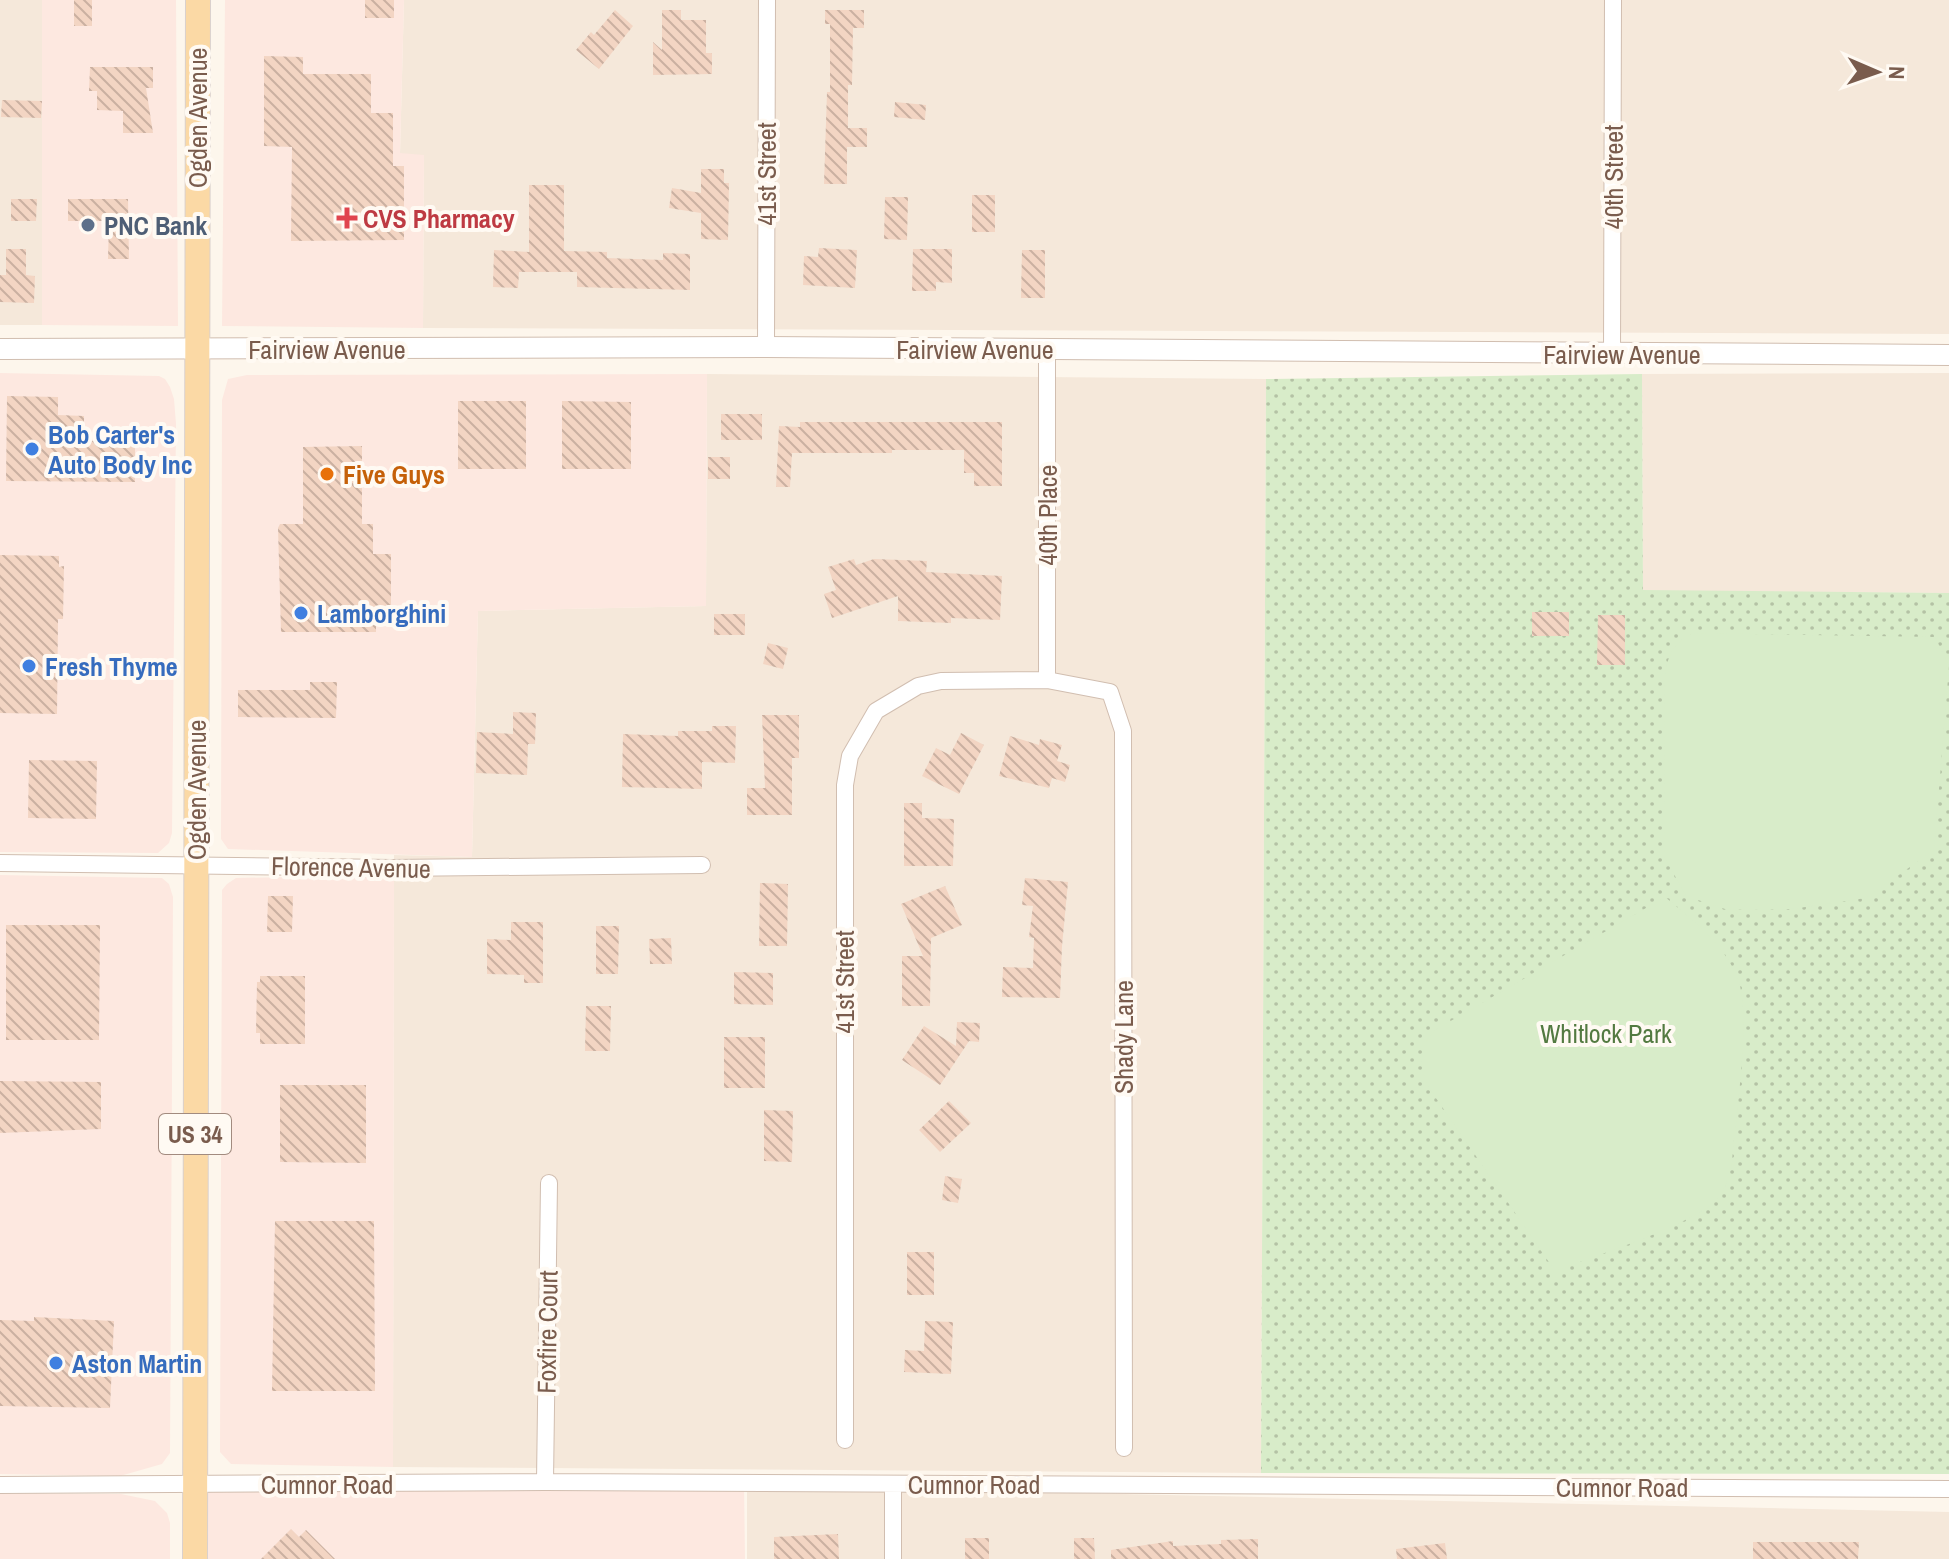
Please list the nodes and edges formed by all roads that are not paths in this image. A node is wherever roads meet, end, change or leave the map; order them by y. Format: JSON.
{"nodes":[{"id":1,"x":198,"y":0,"type":"edge"},
{"id":2,"x":767,"y":0,"type":"edge"},
{"id":3,"x":1613,"y":0,"type":"edge"},
{"id":4,"x":766,"y":347,"type":"junction"},
{"id":5,"x":0,"y":349,"type":"edge"},
{"id":6,"x":197,"y":349,"type":"junction"},
{"id":7,"x":1047,"y":349,"type":"junction"},
{"id":8,"x":1612,"y":354,"type":"junction"},
{"id":9,"x":1949,"y":355,"type":"edge"},
{"id":10,"x":1047,"y":680,"type":"junction"},
{"id":11,"x":0,"y":863,"type":"edge"},
{"id":12,"x":195,"y":864,"type":"junction"},
{"id":13,"x":702,"y":865,"type":"dead end"},
{"id":14,"x":549,"y":1183,"type":"dead end"},
{"id":15,"x":845,"y":1440,"type":"dead end"},
{"id":16,"x":1124,"y":1448,"type":"dead end"},
{"id":17,"x":545,"y":1482,"type":"junction"},
{"id":18,"x":195,"y":1484,"type":"junction"},
{"id":19,"x":893,"y":1484,"type":"junction"},
{"id":20,"x":0,"y":1485,"type":"edge"},
{"id":21,"x":1949,"y":1489,"type":"edge"},
{"id":22,"x":195,"y":1559,"type":"edge"},
{"id":23,"x":893,"y":1559,"type":"edge"}],
"edges":[{"from":1,"to":6,"type":"main road","name":"Ogden Avenue","number":"US 34"},
{"from":2,"to":4,"type":"street","name":"41st Street"},
{"from":3,"to":8,"type":"street","name":"40th Street"},
{"from":4,"to":6,"type":"street","name":"Fairview Avenue"},
{"from":4,"to":7,"type":"street","name":"Fairview Avenue"},
{"from":5,"to":6,"type":"street","name":"Fairview Avenue"},
{"from":6,"to":12,"type":"main road","name":"Ogden Avenue","number":"US 34"},
{"from":7,"to":8,"type":"street","name":"Fairview Avenue"},
{"from":7,"to":10,"type":"street","name":"40th Place"},
{"from":8,"to":9,"type":"street","name":"Fairview Avenue"},
{"from":10,"to":15,"type":"street","name":"41st Street"},
{"from":10,"to":16,"type":"street","name":"Shady Lane"},
{"from":11,"to":12,"type":"street","name":"Florence Avenue"},
{"from":12,"to":13,"type":"street","name":"Florence Avenue"},
{"from":12,"to":18,"type":"main road","name":"Ogden Avenue","number":"US 34"},
{"from":14,"to":17,"type":"street","name":"Foxfire Court"},
{"from":17,"to":18,"type":"street","name":"Cumnor Road"},
{"from":17,"to":19,"type":"street","name":"Cumnor Road"},
{"from":18,"to":20,"type":"street","name":"Cumnor Road"},
{"from":18,"to":22,"type":"main road","number":"US 34"},
{"from":19,"to":21,"type":"street","name":"Cumnor Road"},
{"from":19,"to":23,"type":"street"}]}
